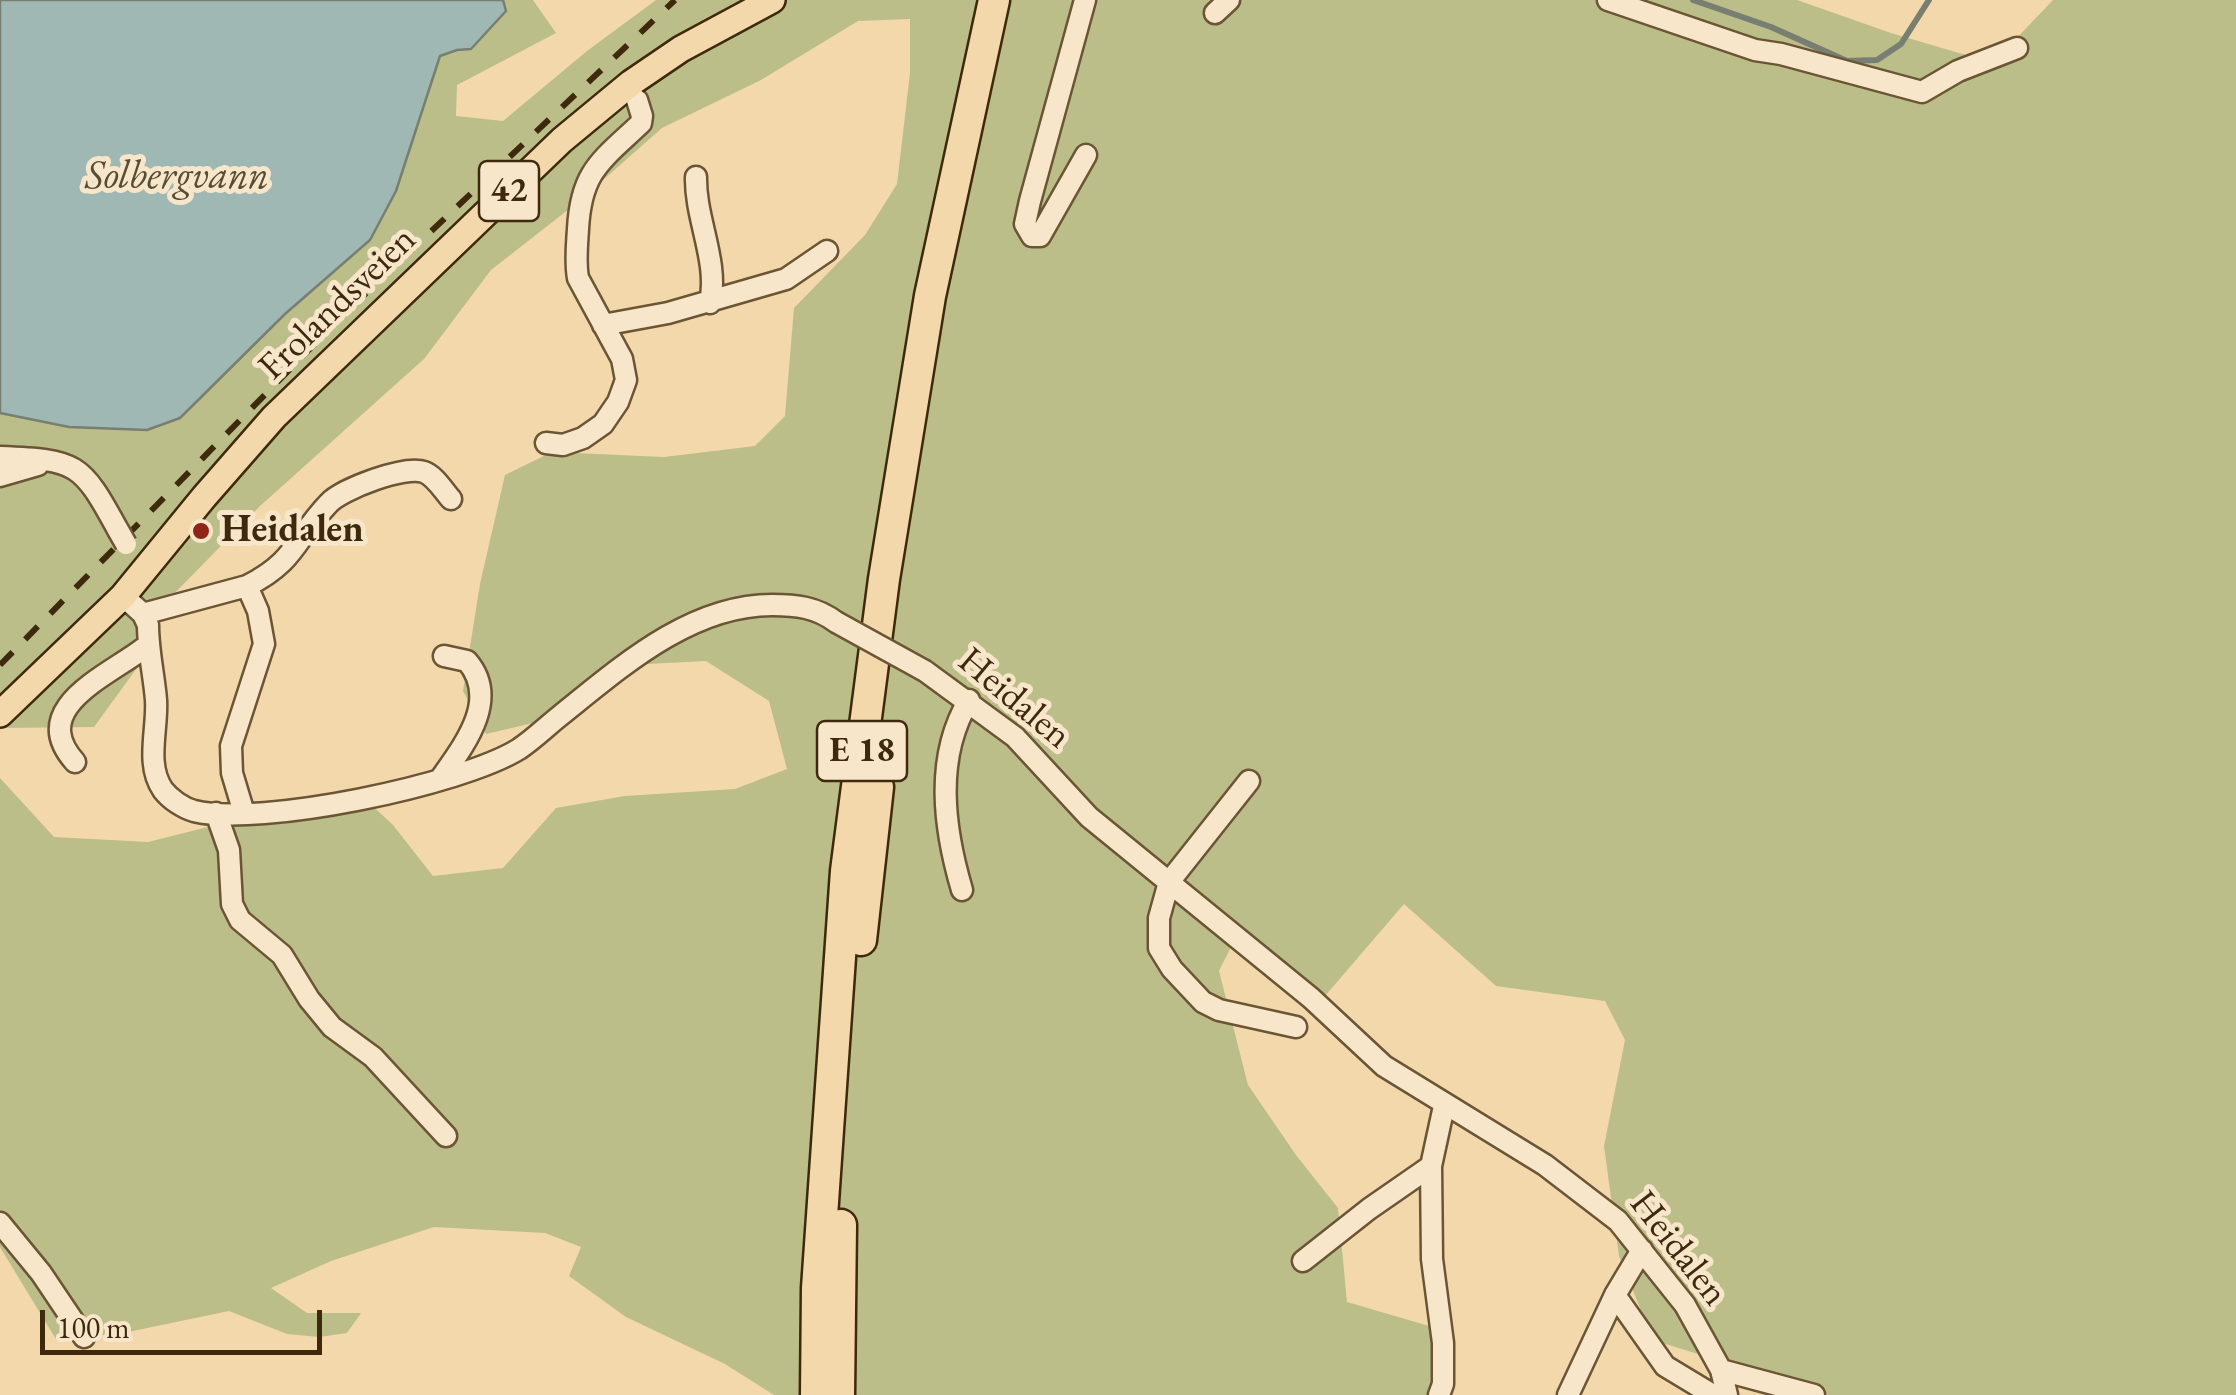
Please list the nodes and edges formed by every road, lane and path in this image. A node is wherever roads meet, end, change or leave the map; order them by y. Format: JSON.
{"nodes":[{"id":1,"x":772,"y":0,"type":"edge"},
{"id":2,"x":994,"y":0,"type":"edge"},
{"id":3,"x":1008,"y":0,"type":"edge"},
{"id":4,"x":1085,"y":0,"type":"edge"},
{"id":5,"x":1608,"y":0,"type":"edge"},
{"id":6,"x":2017,"y":48,"type":"dead end"},
{"id":7,"x":637,"y":100,"type":"dead end"},
{"id":8,"x":975,"y":115,"type":"junction"},
{"id":9,"x":1086,"y":155,"type":"dead end"},
{"id":10,"x":696,"y":177,"type":"dead end"},
{"id":11,"x":828,"y":250,"type":"dead end"},
{"id":12,"x":710,"y":303,"type":"junction"},
{"id":13,"x":603,"y":324,"type":"junction"},
{"id":14,"x":546,"y":444,"type":"dead end"},
{"id":15,"x":0,"y":458,"type":"edge"},
{"id":16,"x":54,"y":460,"type":"junction"},
{"id":17,"x":0,"y":476,"type":"edge"},
{"id":18,"x":451,"y":498,"type":"dead end"},
{"id":19,"x":146,"y":569,"type":"junction"},
{"id":20,"x":248,"y":586,"type":"junction"},
{"id":21,"x":123,"y":596,"type":"junction"},
{"id":22,"x":143,"y":614,"type":"junction"},
{"id":23,"x":148,"y":649,"type":"junction"},
{"id":24,"x":444,"y":656,"type":"dead end"},
{"id":25,"x":969,"y":700,"type":"junction"},
{"id":26,"x":0,"y":714,"type":"edge"},
{"id":27,"x":76,"y":762,"type":"dead end"},
{"id":28,"x":441,"y":778,"type":"junction"},
{"id":29,"x":1249,"y":780,"type":"dead end"},
{"id":30,"x":216,"y":813,"type":"junction"},
{"id":31,"x":244,"y":813,"type":"junction"},
{"id":32,"x":1169,"y":882,"type":"junction"},
{"id":33,"x":962,"y":890,"type":"dead end"},
{"id":34,"x":1296,"y":1027,"type":"dead end"},
{"id":35,"x":1444,"y":1106,"type":"junction"},
{"id":36,"x":446,"y":1136,"type":"dead end"},
{"id":37,"x":1431,"y":1166,"type":"junction"},
{"id":38,"x":0,"y":1223,"type":"edge"},
{"id":39,"x":1642,"y":1250,"type":"junction"},
{"id":40,"x":1303,"y":1261,"type":"dead end"},
{"id":41,"x":1615,"y":1295,"type":"junction"},
{"id":42,"x":84,"y":1338,"type":"dead end"},
{"id":43,"x":1721,"y":1370,"type":"junction"},
{"id":44,"x":816,"y":1395,"type":"edge"},
{"id":45,"x":839,"y":1395,"type":"edge"},
{"id":46,"x":1439,"y":1395,"type":"edge"},
{"id":47,"x":1568,"y":1395,"type":"edge"},
{"id":48,"x":1713,"y":1395,"type":"edge"},
{"id":49,"x":1727,"y":1395,"type":"edge"},
{"id":50,"x":1814,"y":1395,"type":"edge"}],
"edges":[{"from":1,"to":19,"type":"main road","name":"Frolandsveien","number":"42"},
{"from":2,"to":8,"type":"highway","number":"E 18"},
{"from":3,"to":8,"type":"highway","number":"E 18"},
{"from":4,"to":9,"type":"street"},
{"from":5,"to":6,"type":"street"},
{"from":7,"to":13,"type":"street"},
{"from":8,"to":44,"type":"highway","number":"E 18"},
{"from":8,"to":45,"type":"highway","number":"E 18"},
{"from":10,"to":12,"type":"street"},
{"from":11,"to":12,"type":"street"},
{"from":12,"to":13,"type":"street"},
{"from":13,"to":14,"type":"street"},
{"from":15,"to":16,"type":"street"},
{"from":16,"to":17,"type":"street"},
{"from":16,"to":19,"type":"street"},
{"from":18,"to":20,"type":"street"},
{"from":19,"to":21,"type":"main road","name":"Frolandsveien","number":"42"},
{"from":20,"to":22,"type":"street"},
{"from":20,"to":31,"type":"street"},
{"from":21,"to":22,"type":"street"},
{"from":21,"to":26,"type":"main road","name":"Frolandsveien","number":"42"},
{"from":22,"to":23,"type":"street","name":"Heidalen"},
{"from":23,"to":27,"type":"street"},
{"from":23,"to":30,"type":"street","name":"Heidalen"},
{"from":24,"to":28,"type":"street"},
{"from":25,"to":28,"type":"street","name":"Heidalen","bridge":true},
{"from":25,"to":32,"type":"street","name":"Heidalen"},
{"from":25,"to":33,"type":"street"},
{"from":28,"to":31,"type":"street","name":"Heidalen"},
{"from":29,"to":32,"type":"street"},
{"from":30,"to":31,"type":"street","name":"Heidalen"},
{"from":30,"to":36,"type":"street"},
{"from":32,"to":34,"type":"street"},
{"from":32,"to":35,"type":"street","name":"Heidalen"},
{"from":35,"to":37,"type":"street"},
{"from":35,"to":39,"type":"street","name":"Heidalen"},
{"from":37,"to":40,"type":"street"},
{"from":37,"to":46,"type":"street"},
{"from":38,"to":42,"type":"street"},
{"from":39,"to":41,"type":"street"},
{"from":39,"to":43,"type":"street","name":"Heidalen"},
{"from":41,"to":47,"type":"street"},
{"from":41,"to":48,"type":"street"},
{"from":43,"to":49,"type":"street","name":"Heidalen"},
{"from":43,"to":50,"type":"street"}]}
